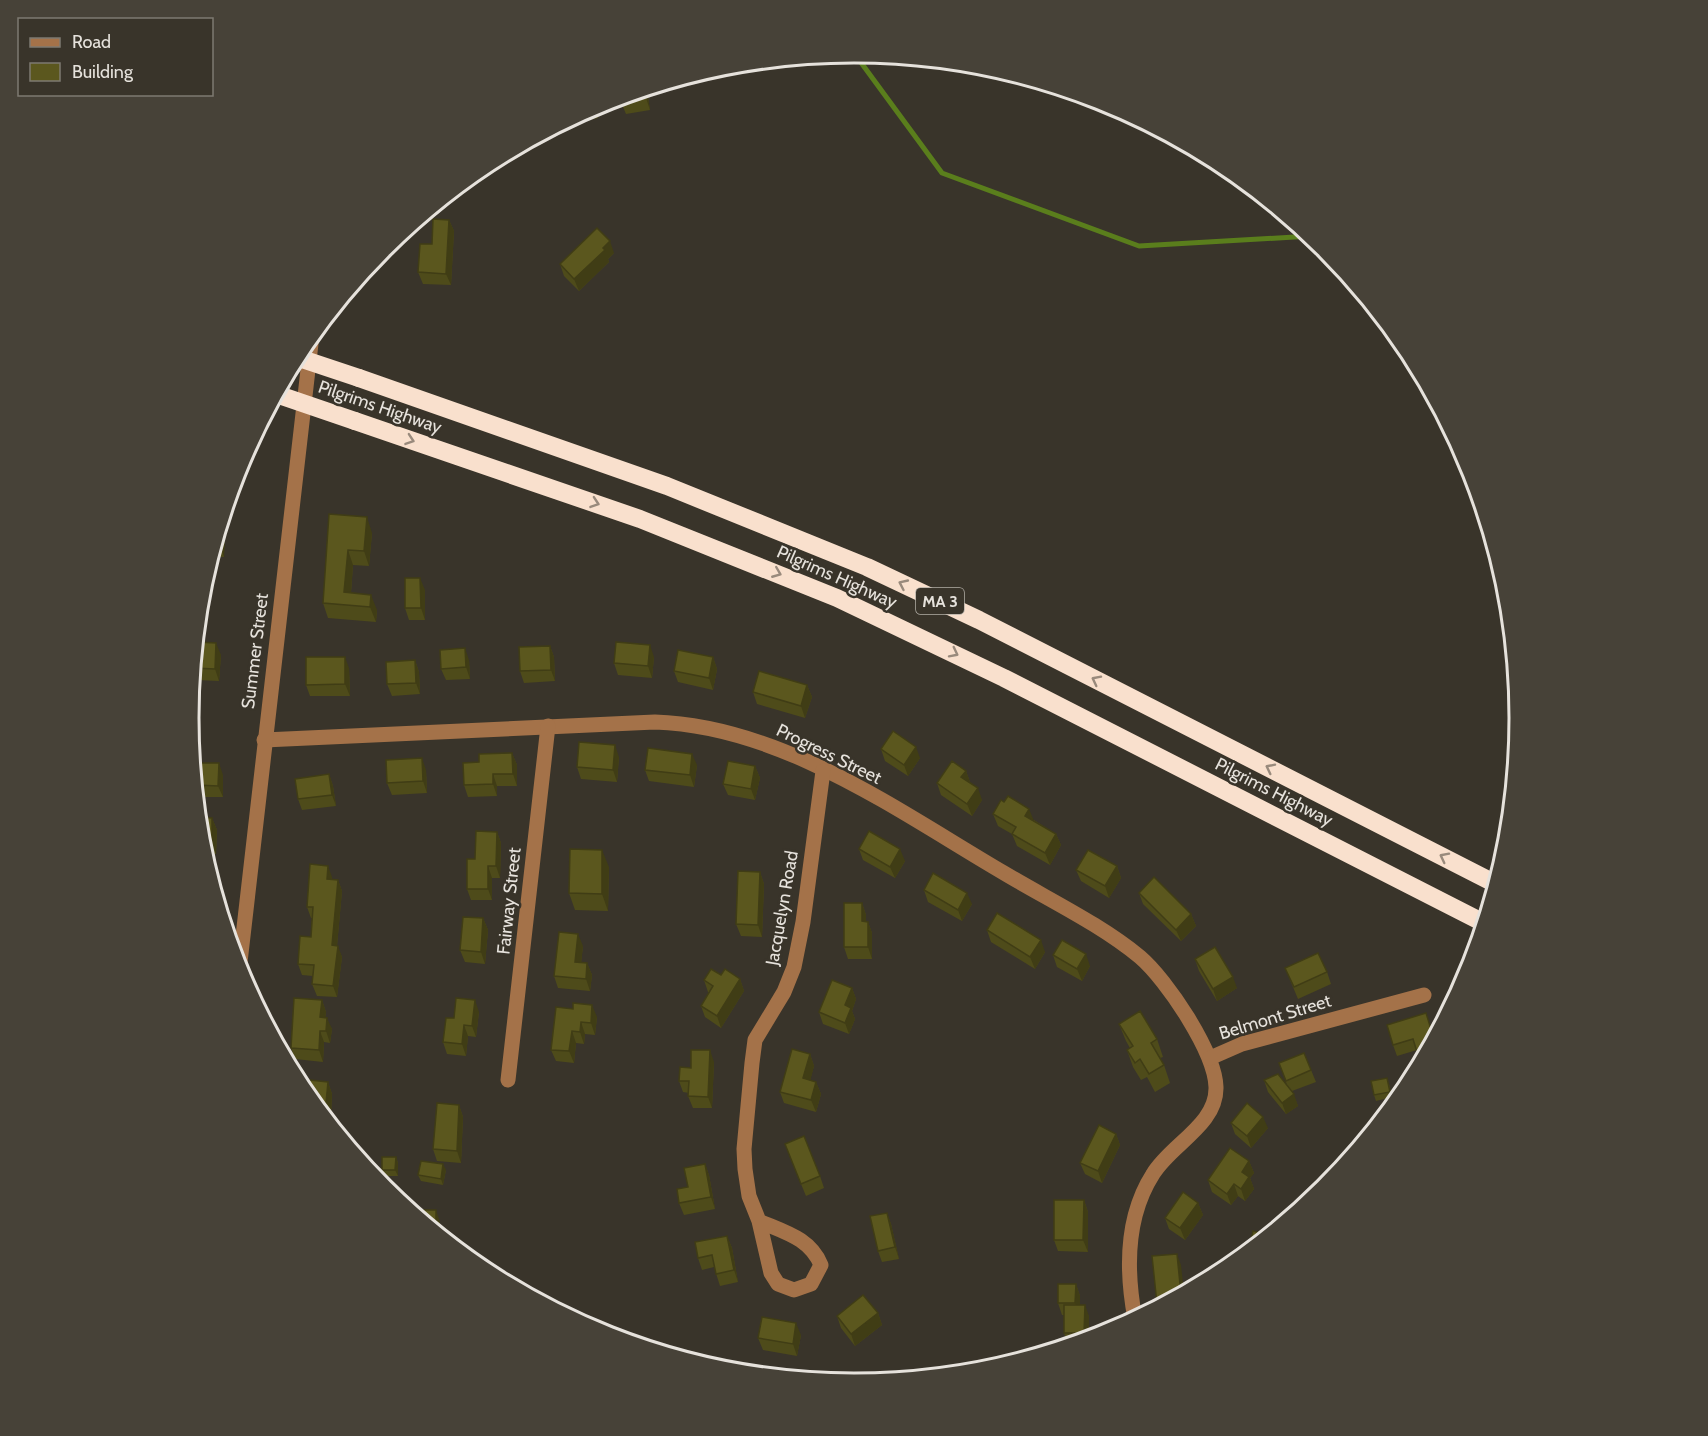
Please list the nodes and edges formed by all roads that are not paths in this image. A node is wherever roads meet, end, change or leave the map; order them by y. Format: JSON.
{"nodes":[{"id":1,"x":310,"y":353,"type":"edge"},
{"id":2,"x":305,"y":360,"type":"edge"},
{"id":3,"x":284,"y":397,"type":"edge"},
{"id":4,"x":548,"y":726,"type":"junction"},
{"id":5,"x":264,"y":740,"type":"junction"},
{"id":6,"x":824,"y":771,"type":"junction"},
{"id":7,"x":1489,"y":880,"type":"edge"},
{"id":8,"x":1477,"y":919,"type":"edge"},
{"id":9,"x":241,"y":949,"type":"edge"},
{"id":10,"x":1424,"y":995,"type":"dead end"},
{"id":11,"x":1210,"y":1058,"type":"junction"},
{"id":12,"x":508,"y":1080,"type":"dead end"},
{"id":13,"x":759,"y":1221,"type":"junction"},
{"id":14,"x":1134,"y":1310,"type":"edge"}],
"edges":[{"from":1,"to":5,"type":"street","name":"Summer Street"},
{"from":7,"to":2,"type":"highway","name":"Pilgrims Highway","number":"MA 3","one_way":true,"bridge":true},
{"from":3,"to":8,"type":"highway","name":"Pilgrims Highway","number":"MA 3","one_way":true,"bridge":true},
{"from":4,"to":5,"type":"street","name":"Progress Street"},
{"from":4,"to":6,"type":"street","name":"Progress Street"},
{"from":4,"to":12,"type":"street","name":"Fairway Street"},
{"from":5,"to":9,"type":"street","name":"Summer Street"},
{"from":6,"to":11,"type":"street","name":"Progress Street"},
{"from":6,"to":13,"type":"street","name":"Jacquelyn Road"},
{"from":10,"to":11,"type":"street","name":"Belmont Street"},
{"from":11,"to":14,"type":"street","name":"Belmont Street"},
{"from":13,"to":13,"type":"street","name":"Jacquelyn Road"}]}
